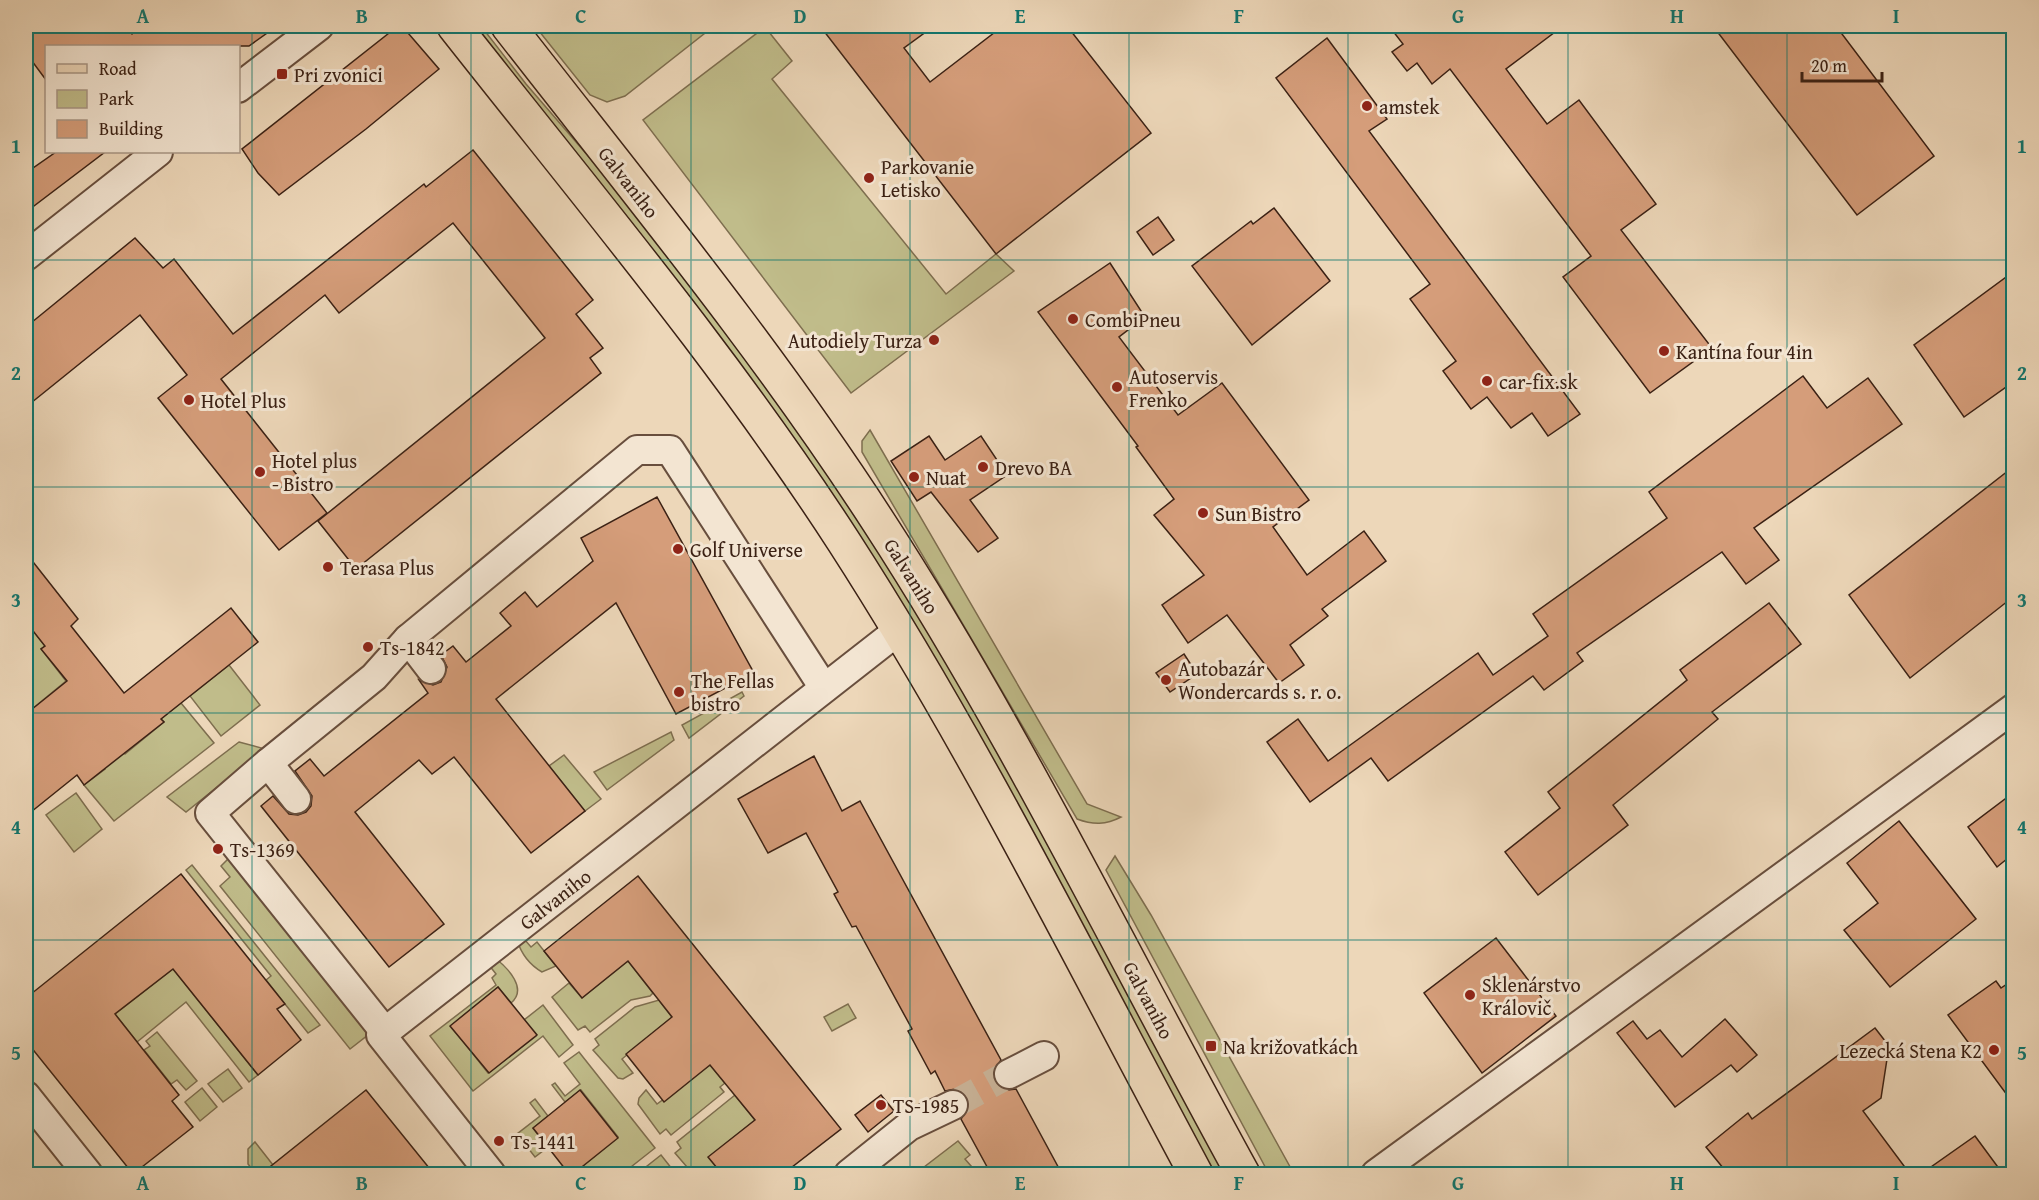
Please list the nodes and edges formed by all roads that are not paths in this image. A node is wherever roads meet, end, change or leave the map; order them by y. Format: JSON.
{"nodes":[{"id":1,"x":319,"y":26,"type":"edge"},
{"id":2,"x":454,"y":26,"type":"edge"},
{"id":3,"x":508,"y":26,"type":"edge"},
{"id":4,"x":240,"y":86,"type":"edge"},
{"id":5,"x":157,"y":153,"type":"edge"},
{"id":6,"x":26,"y":256,"type":"edge"},
{"id":7,"x":899,"y":630,"type":"junction"},
{"id":8,"x":408,"y":639,"type":"junction"},
{"id":9,"x":431,"y":669,"type":"dead end"},
{"id":10,"x":824,"y":688,"type":"junction"},
{"id":11,"x":2013,"y":708,"type":"edge"},
{"id":12,"x":268,"y":763,"type":"junction"},
{"id":13,"x":296,"y":799,"type":"dead end"},
{"id":14,"x":383,"y":1034,"type":"junction"},
{"id":15,"x":1044,"y":1056,"type":"dead end"},
{"id":16,"x":1009,"y":1074,"type":"tunnel mouth"},
{"id":17,"x":26,"y":1096,"type":"edge"},
{"id":18,"x":953,"y":1105,"type":"tunnel mouth"},
{"id":19,"x":88,"y":1174,"type":"edge"},
{"id":20,"x":490,"y":1174,"type":"edge"},
{"id":21,"x":849,"y":1174,"type":"edge"},
{"id":22,"x":1196,"y":1174,"type":"edge"},
{"id":23,"x":1244,"y":1174,"type":"edge"},
{"id":24,"x":1376,"y":1174,"type":"edge"}],
"edges":[{"from":1,"to":4,"type":"street"},
{"from":2,"to":7,"type":"main road","name":"Galvaniho"},
{"from":3,"to":23,"type":"main road","name":"Galvaniho"},
{"from":5,"to":6,"type":"street"},
{"from":7,"to":10,"type":"street","name":"Galvaniho"},
{"from":7,"to":22,"type":"main road","name":"Galvaniho"},
{"from":8,"to":9,"type":"street"},
{"from":8,"to":10,"type":"street"},
{"from":8,"to":12,"type":"street"},
{"from":10,"to":14,"type":"street","name":"Galvaniho"},
{"from":11,"to":24,"type":"street"},
{"from":12,"to":13,"type":"street"},
{"from":12,"to":14,"type":"street"},
{"from":14,"to":20,"type":"street"},
{"from":15,"to":16,"type":"street"},
{"from":17,"to":19,"type":"street"},
{"from":18,"to":21,"type":"street"}]}
